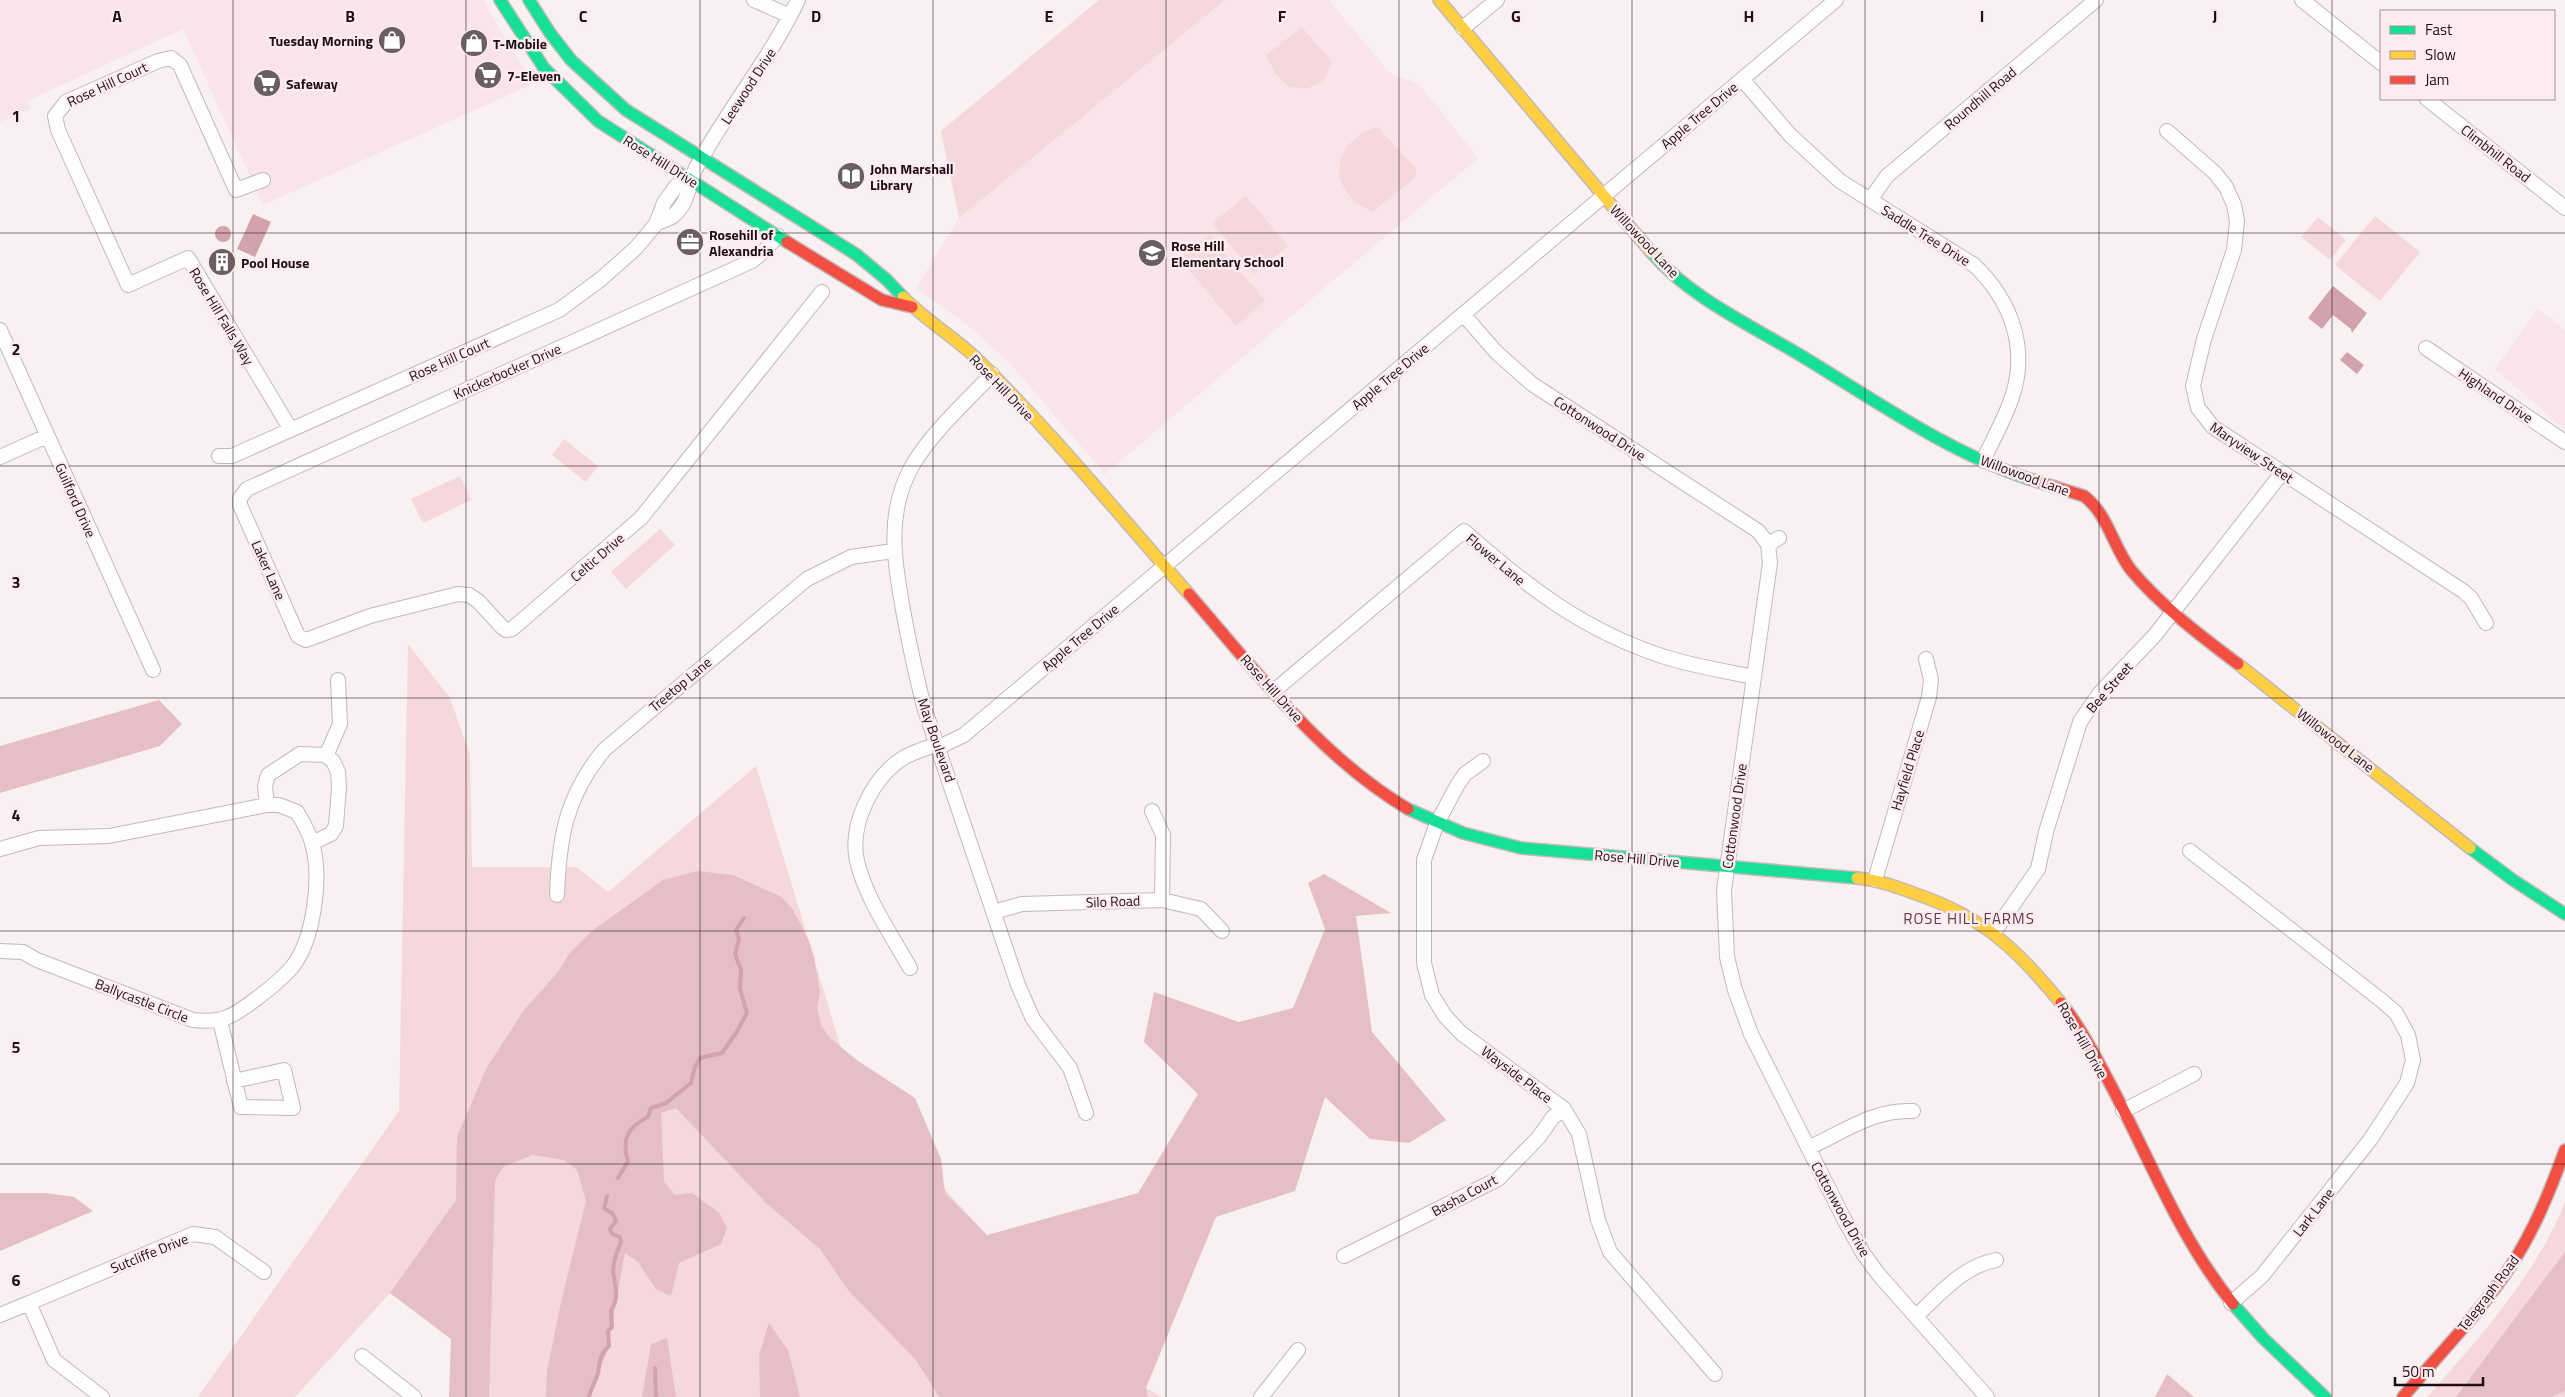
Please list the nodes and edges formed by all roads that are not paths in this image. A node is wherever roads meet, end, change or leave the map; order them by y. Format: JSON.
{"nodes":[{"id":1,"x":500,"y":0,"type":"edge"},
{"id":2,"x":529,"y":0,"type":"edge"},
{"id":3,"x":754,"y":0,"type":"edge"},
{"id":4,"x":798,"y":0,"type":"edge"},
{"id":5,"x":1439,"y":0,"type":"edge"},
{"id":6,"x":1497,"y":0,"type":"edge"},
{"id":7,"x":1836,"y":0,"type":"edge"},
{"id":8,"x":2096,"y":0,"type":"edge"},
{"id":9,"x":2302,"y":0,"type":"edge"},
{"id":10,"x":790,"y":16,"type":"junction"},
{"id":11,"x":1463,"y":28,"type":"junction"},
{"id":12,"x":2380,"y":62,"type":"edge"},
{"id":13,"x":1742,"y":79,"type":"junction"},
{"id":14,"x":2428,"y":100,"type":"edge"},
{"id":15,"x":2167,"y":131,"type":"dead end"},
{"id":16,"x":702,"y":157,"type":"junction"},
{"id":17,"x":693,"y":175,"type":"junction"},
{"id":18,"x":263,"y":180,"type":"dead end"},
{"id":19,"x":1603,"y":196,"type":"junction"},
{"id":20,"x":1870,"y":200,"type":"junction"},
{"id":21,"x":2565,"y":208,"type":"edge"},
{"id":22,"x":778,"y":236,"type":"junction"},
{"id":23,"x":128,"y":285,"type":"joint"},
{"id":24,"x":822,"y":292,"type":"dead end"},
{"id":25,"x":912,"y":307,"type":"junction"},
{"id":26,"x":1463,"y":314,"type":"junction"},
{"id":27,"x":0,"y":330,"type":"edge"},
{"id":28,"x":2426,"y":348,"type":"dead end"},
{"id":29,"x":992,"y":374,"type":"junction"},
{"id":30,"x":291,"y":430,"type":"junction"},
{"id":31,"x":47,"y":436,"type":"junction"},
{"id":32,"x":2565,"y":442,"type":"edge"},
{"id":33,"x":219,"y":456,"type":"dead end"},
{"id":34,"x":0,"y":457,"type":"edge"},
{"id":35,"x":1983,"y":461,"type":"junction"},
{"id":36,"x":2282,"y":473,"type":"junction"},
{"id":37,"x":240,"y":505,"type":"joint"},
{"id":38,"x":894,"y":551,"type":"junction"},
{"id":39,"x":1164,"y":566,"type":"junction"},
{"id":40,"x":2174,"y":611,"type":"junction"},
{"id":41,"x":2486,"y":623,"type":"dead end"},
{"id":42,"x":298,"y":636,"type":"joint"},
{"id":43,"x":1926,"y":659,"type":"dead end"},
{"id":44,"x":153,"y":670,"type":"dead end"},
{"id":45,"x":1754,"y":677,"type":"junction"},
{"id":46,"x":338,"y":680,"type":"dead end"},
{"id":47,"x":1275,"y":690,"type":"junction"},
{"id":48,"x":939,"y":746,"type":"junction"},
{"id":49,"x":326,"y":756,"type":"junction"},
{"id":50,"x":1483,"y":761,"type":"dead end"},
{"id":51,"x":267,"y":805,"type":"junction"},
{"id":52,"x":1152,"y":811,"type":"dead end"},
{"id":53,"x":1437,"y":823,"type":"junction"},
{"id":54,"x":312,"y":843,"type":"junction"},
{"id":55,"x":0,"y":850,"type":"edge"},
{"id":56,"x":2190,"y":851,"type":"dead end"},
{"id":57,"x":1727,"y":866,"type":"junction"},
{"id":58,"x":1875,"y":880,"type":"junction"},
{"id":59,"x":557,"y":895,"type":"dead end"},
{"id":60,"x":1162,"y":900,"type":"junction"},
{"id":61,"x":994,"y":912,"type":"junction"},
{"id":62,"x":2565,"y":914,"type":"edge"},
{"id":63,"x":1222,"y":930,"type":"dead end"},
{"id":64,"x":1994,"y":932,"type":"junction"},
{"id":65,"x":0,"y":951,"type":"edge"},
{"id":66,"x":910,"y":968,"type":"dead end"},
{"id":67,"x":220,"y":1021,"type":"junction"},
{"id":68,"x":2194,"y":1074,"type":"dead end"},
{"id":69,"x":234,"y":1082,"type":"dead end"},
{"id":70,"x":1564,"y":1109,"type":"junction"},
{"id":71,"x":1913,"y":1111,"type":"dead end"},
{"id":72,"x":2123,"y":1111,"type":"junction"},
{"id":73,"x":1086,"y":1113,"type":"dead end"},
{"id":74,"x":1808,"y":1148,"type":"junction"},
{"id":75,"x":2565,"y":1150,"type":"edge"},
{"id":76,"x":1344,"y":1256,"type":"dead end"},
{"id":77,"x":1996,"y":1260,"type":"dead end"},
{"id":78,"x":264,"y":1272,"type":"dead end"},
{"id":79,"x":30,"y":1303,"type":"junction"},
{"id":80,"x":2231,"y":1303,"type":"junction"},
{"id":81,"x":0,"y":1315,"type":"edge"},
{"id":82,"x":1916,"y":1316,"type":"junction"},
{"id":83,"x":1298,"y":1350,"type":"dead end"},
{"id":84,"x":362,"y":1356,"type":"dead end"},
{"id":85,"x":1715,"y":1374,"type":"dead end"},
{"id":86,"x":404,"y":1394,"type":"edge"},
{"id":87,"x":102,"y":1397,"type":"edge"},
{"id":88,"x":1261,"y":1397,"type":"edge"},
{"id":89,"x":1987,"y":1397,"type":"edge"},
{"id":90,"x":2325,"y":1397,"type":"edge"},
{"id":91,"x":2403,"y":1397,"type":"edge"}],
"edges":[{"from":1,"to":17,"type":"street","name":"Rose Hill Drive"},
{"from":2,"to":16,"type":"street","name":"Rose Hill Drive"},
{"from":3,"to":10,"type":"street"},
{"from":4,"to":10,"type":"street","name":"Leewood Drive"},
{"from":5,"to":11,"type":"street","name":"Willowood Lane"},
{"from":6,"to":11,"type":"street"},
{"from":7,"to":13,"type":"street","name":"Apple Tree Drive"},
{"from":8,"to":20,"type":"street","name":"Roundhill Road"},
{"from":9,"to":12,"type":"street"},
{"from":10,"to":16,"type":"street","name":"Leewood Drive"},
{"from":11,"to":19,"type":"street","name":"Willowood Lane"},
{"from":13,"to":19,"type":"street","name":"Apple Tree Drive"},
{"from":13,"to":20,"type":"street","name":"Saddle Tree Drive"},
{"from":14,"to":21,"type":"street","name":"Climbhill Road"},
{"from":15,"to":36,"type":"street","name":"Maryview Street"},
{"from":16,"to":17,"type":"street","name":"Leewood Drive"},
{"from":16,"to":25,"type":"street","name":"Rose Hill Drive"},
{"from":17,"to":22,"type":"street","name":"Rose Hill Drive"},
{"from":17,"to":30,"type":"street","name":"Rose Hill Court"},
{"from":18,"to":23,"type":"street","name":"Rose Hill Court"},
{"from":19,"to":26,"type":"street","name":"Apple Tree Drive"},
{"from":19,"to":35,"type":"street","name":"Willowood Lane"},
{"from":20,"to":35,"type":"street","name":"Saddle Tree Drive"},
{"from":22,"to":25,"type":"street","name":"Rose Hill Drive"},
{"from":22,"to":37,"type":"street","name":"Knickerbocker Drive"},
{"from":23,"to":30,"type":"street","name":"Rose Hill Falls Way"},
{"from":24,"to":42,"type":"street","name":"Celtic Drive"},
{"from":25,"to":29,"type":"street","name":"Rose Hill Drive"},
{"from":26,"to":39,"type":"street","name":"Apple Tree Drive"},
{"from":26,"to":45,"type":"street","name":"Cottonwood Drive"},
{"from":27,"to":31,"type":"street","name":"Guilford Drive"},
{"from":28,"to":32,"type":"street","name":"Highland Drive"},
{"from":29,"to":38,"type":"street","name":"May Boulevard"},
{"from":29,"to":39,"type":"street","name":"Rose Hill Drive"},
{"from":30,"to":33,"type":"street","name":"Rose Hill Court"},
{"from":31,"to":34,"type":"street"},
{"from":31,"to":44,"type":"street","name":"Guilford Drive"},
{"from":35,"to":40,"type":"street","name":"Willowood Lane"},
{"from":36,"to":40,"type":"street","name":"Bee Street"},
{"from":36,"to":41,"type":"street","name":"Maryview Street"},
{"from":37,"to":42,"type":"street","name":"Laker Lane"},
{"from":38,"to":48,"type":"street","name":"May Boulevard"},
{"from":38,"to":59,"type":"street","name":"Treetop Lane"},
{"from":39,"to":47,"type":"street","name":"Rose Hill Drive"},
{"from":39,"to":48,"type":"street","name":"Apple Tree Drive"},
{"from":40,"to":62,"type":"street","name":"Willowood Lane"},
{"from":40,"to":64,"type":"street","name":"Bee Street"},
{"from":43,"to":58,"type":"street","name":"Hayfield Place"},
{"from":45,"to":47,"type":"street","name":"Flower Lane"},
{"from":45,"to":57,"type":"street","name":"Cottonwood Drive"},
{"from":46,"to":49,"type":"street"},
{"from":47,"to":53,"type":"street","name":"Rose Hill Drive"},
{"from":48,"to":61,"type":"street","name":"May Boulevard"},
{"from":48,"to":66,"type":"street","name":"Apple Tree Drive"},
{"from":49,"to":51,"type":"street"},
{"from":49,"to":54,"type":"street"},
{"from":50,"to":53,"type":"street","name":"Wayside Place"},
{"from":51,"to":54,"type":"street"},
{"from":51,"to":55,"type":"street"},
{"from":52,"to":60,"type":"street"},
{"from":53,"to":57,"type":"street","name":"Rose Hill Drive"},
{"from":53,"to":70,"type":"street","name":"Wayside Place"},
{"from":54,"to":67,"type":"street"},
{"from":56,"to":80,"type":"street","name":"Lark Lane"},
{"from":57,"to":58,"type":"street","name":"Rose Hill Drive"},
{"from":57,"to":74,"type":"street","name":"Cottonwood Drive"},
{"from":58,"to":64,"type":"street","name":"Rose Hill Drive"},
{"from":60,"to":61,"type":"street","name":"Silo Road"},
{"from":60,"to":63,"type":"street","name":"Silo Road"},
{"from":61,"to":73,"type":"street","name":"May Boulevard"},
{"from":64,"to":72,"type":"street","name":"Rose Hill Drive"},
{"from":65,"to":67,"type":"street","name":"Ballycastle Circle"},
{"from":67,"to":69,"type":"street"},
{"from":68,"to":72,"type":"street"},
{"from":70,"to":76,"type":"street","name":"Basha Court"},
{"from":70,"to":85,"type":"street","name":"Wayside Place"},
{"from":71,"to":74,"type":"street"},
{"from":72,"to":80,"type":"street","name":"Rose Hill Drive"},
{"from":74,"to":82,"type":"street","name":"Cottonwood Drive"},
{"from":75,"to":91,"type":"street","name":"Telegraph Road"},
{"from":77,"to":82,"type":"street"},
{"from":78,"to":79,"type":"street","name":"Sutcliffe Drive"},
{"from":79,"to":81,"type":"street","name":"Sutcliffe Drive"},
{"from":79,"to":87,"type":"street"},
{"from":80,"to":90,"type":"street","name":"Rose Hill Drive"},
{"from":82,"to":89,"type":"street","name":"Cottonwood Drive"},
{"from":83,"to":88,"type":"street"},
{"from":84,"to":86,"type":"street"}]}
